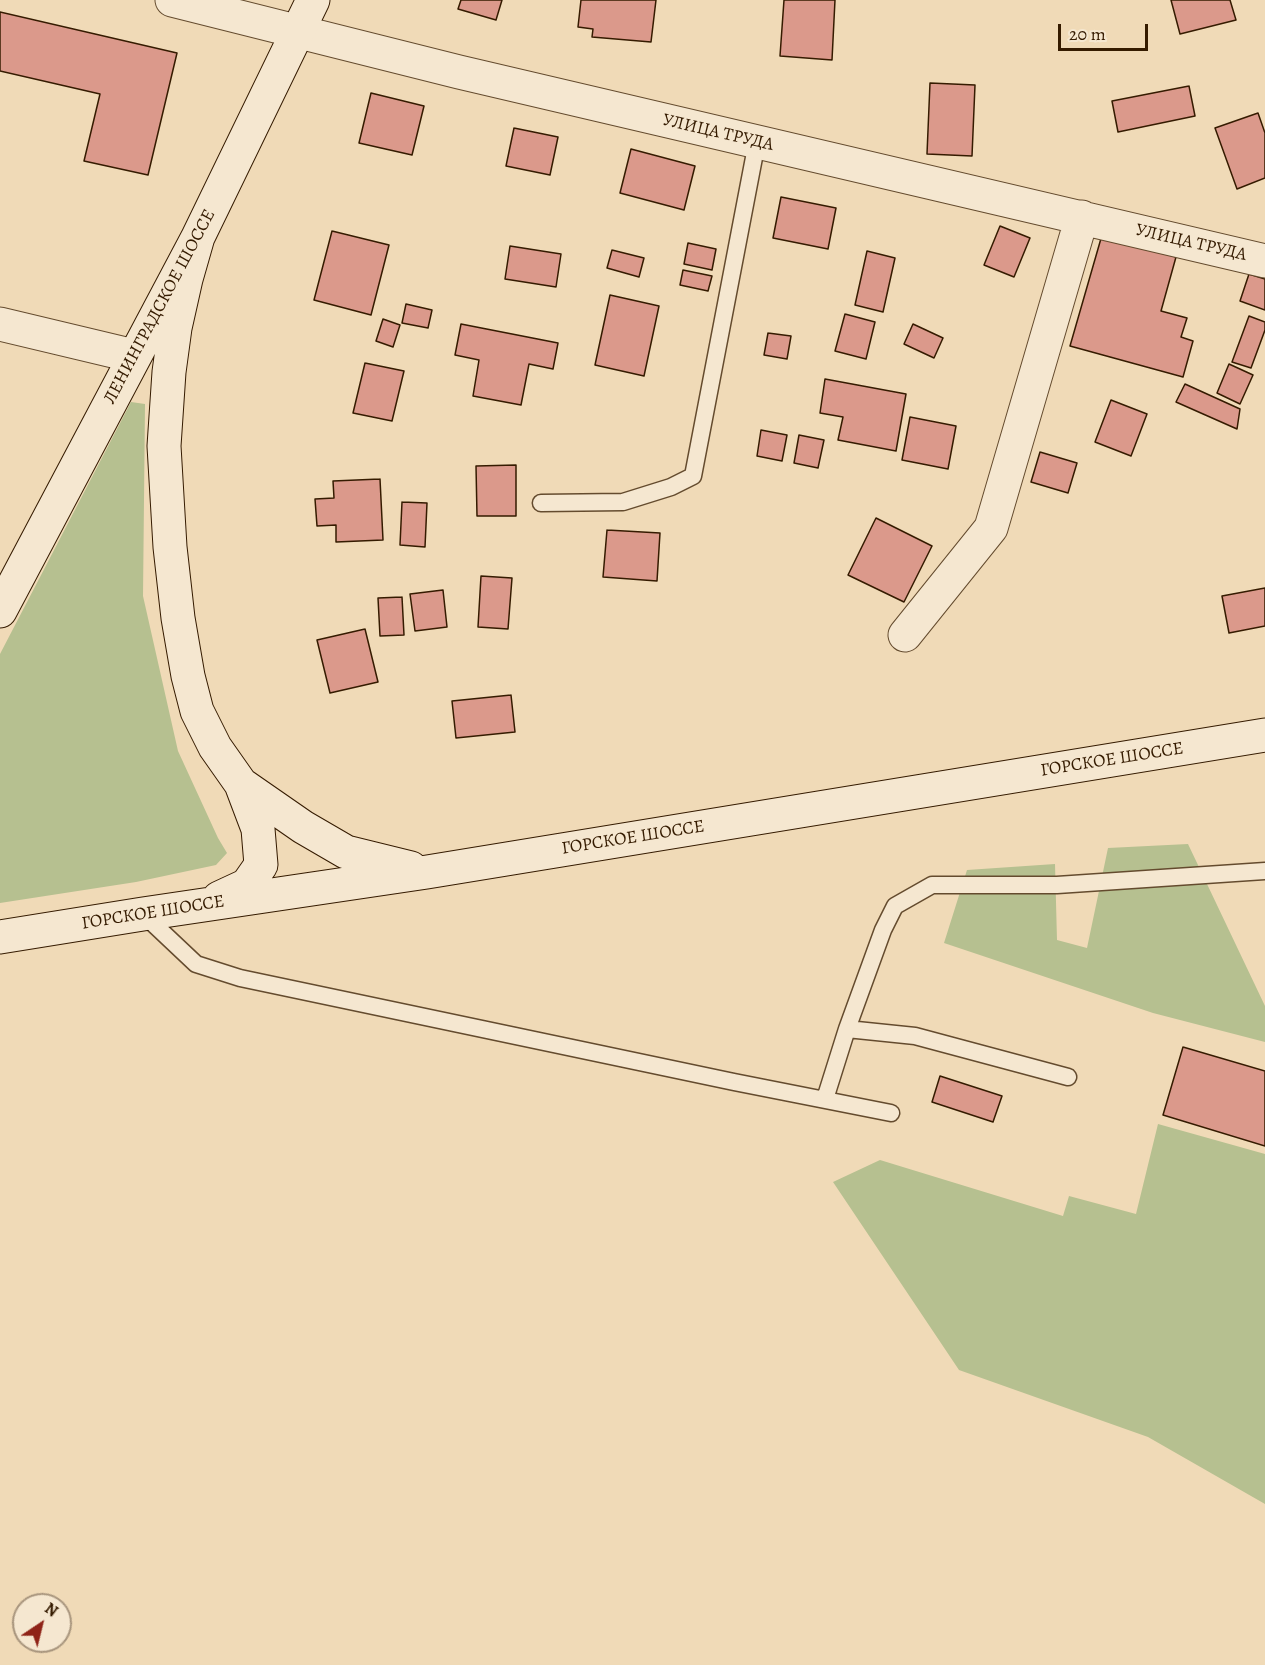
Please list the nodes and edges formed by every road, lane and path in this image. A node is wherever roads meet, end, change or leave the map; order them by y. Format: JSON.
{"nodes":[{"id":1,"x":172,"y":0,"type":"edge"},
{"id":2,"x":313,"y":0,"type":"edge"},
{"id":3,"x":298,"y":31,"type":"junction"},
{"id":4,"x":757,"y":142,"type":"junction"},
{"id":5,"x":1082,"y":217,"type":"junction"},
{"id":6,"x":198,"y":237,"type":"junction"},
{"id":7,"x":1265,"y":261,"type":"edge"},
{"id":8,"x":0,"y":324,"type":"edge"},
{"id":9,"x":134,"y":356,"type":"junction"},
{"id":10,"x":541,"y":503,"type":"dead end"},
{"id":11,"x":0,"y":611,"type":"edge"},
{"id":12,"x":905,"y":635,"type":"dead end"},
{"id":13,"x":1265,"y":735,"type":"edge"},
{"id":14,"x":241,"y":784,"type":"junction"},
{"id":15,"x":1265,"y":871,"type":"edge"},
{"id":16,"x":427,"y":872,"type":"junction"},
{"id":17,"x":207,"y":904,"type":"junction"},
{"id":18,"x":143,"y":914,"type":"junction"},
{"id":19,"x":0,"y":938,"type":"edge"},
{"id":20,"x":847,"y":1029,"type":"junction"},
{"id":21,"x":1068,"y":1077,"type":"dead end"},
{"id":22,"x":825,"y":1099,"type":"junction"},
{"id":23,"x":891,"y":1113,"type":"dead end"}],
"edges":[{"from":1,"to":3,"type":"street","name":"УЛИЦА ТРУДА"},
{"from":2,"to":3,"type":"street","name":"ЛЕНИНГРАДСКОЕ ШОССЕ"},
{"from":3,"to":4,"type":"street","name":"УЛИЦА ТРУДА"},
{"from":3,"to":6,"type":"street","name":"ЛЕНИНГРАДСКОЕ ШОССЕ"},
{"from":4,"to":5,"type":"street","name":"УЛИЦА ТРУДА"},
{"from":4,"to":10,"type":"lane"},
{"from":5,"to":7,"type":"street","name":"УЛИЦА ТРУДА"},
{"from":5,"to":12,"type":"street"},
{"from":6,"to":9,"type":"street","name":"ЛЕНИНГРАДСКОЕ ШОССЕ"},
{"from":6,"to":14,"type":"street"},
{"from":8,"to":9,"type":"street"},
{"from":9,"to":11,"type":"street","name":"ЛЕНИНГРАДСКОЕ ШОССЕ"},
{"from":13,"to":16,"type":"street","name":"ГОРСКОЕ ШОССЕ"},
{"from":14,"to":16,"type":"street"},
{"from":14,"to":17,"type":"street"},
{"from":15,"to":20,"type":"lane"},
{"from":16,"to":17,"type":"street","name":"ГОРСКОЕ ШОССЕ"},
{"from":17,"to":18,"type":"street","name":"ГОРСКОЕ ШОССЕ"},
{"from":18,"to":19,"type":"street","name":"ГОРСКОЕ ШОССЕ"},
{"from":18,"to":22,"type":"lane"},
{"from":20,"to":21,"type":"lane"},
{"from":20,"to":22,"type":"lane"},
{"from":22,"to":23,"type":"lane"}]}
